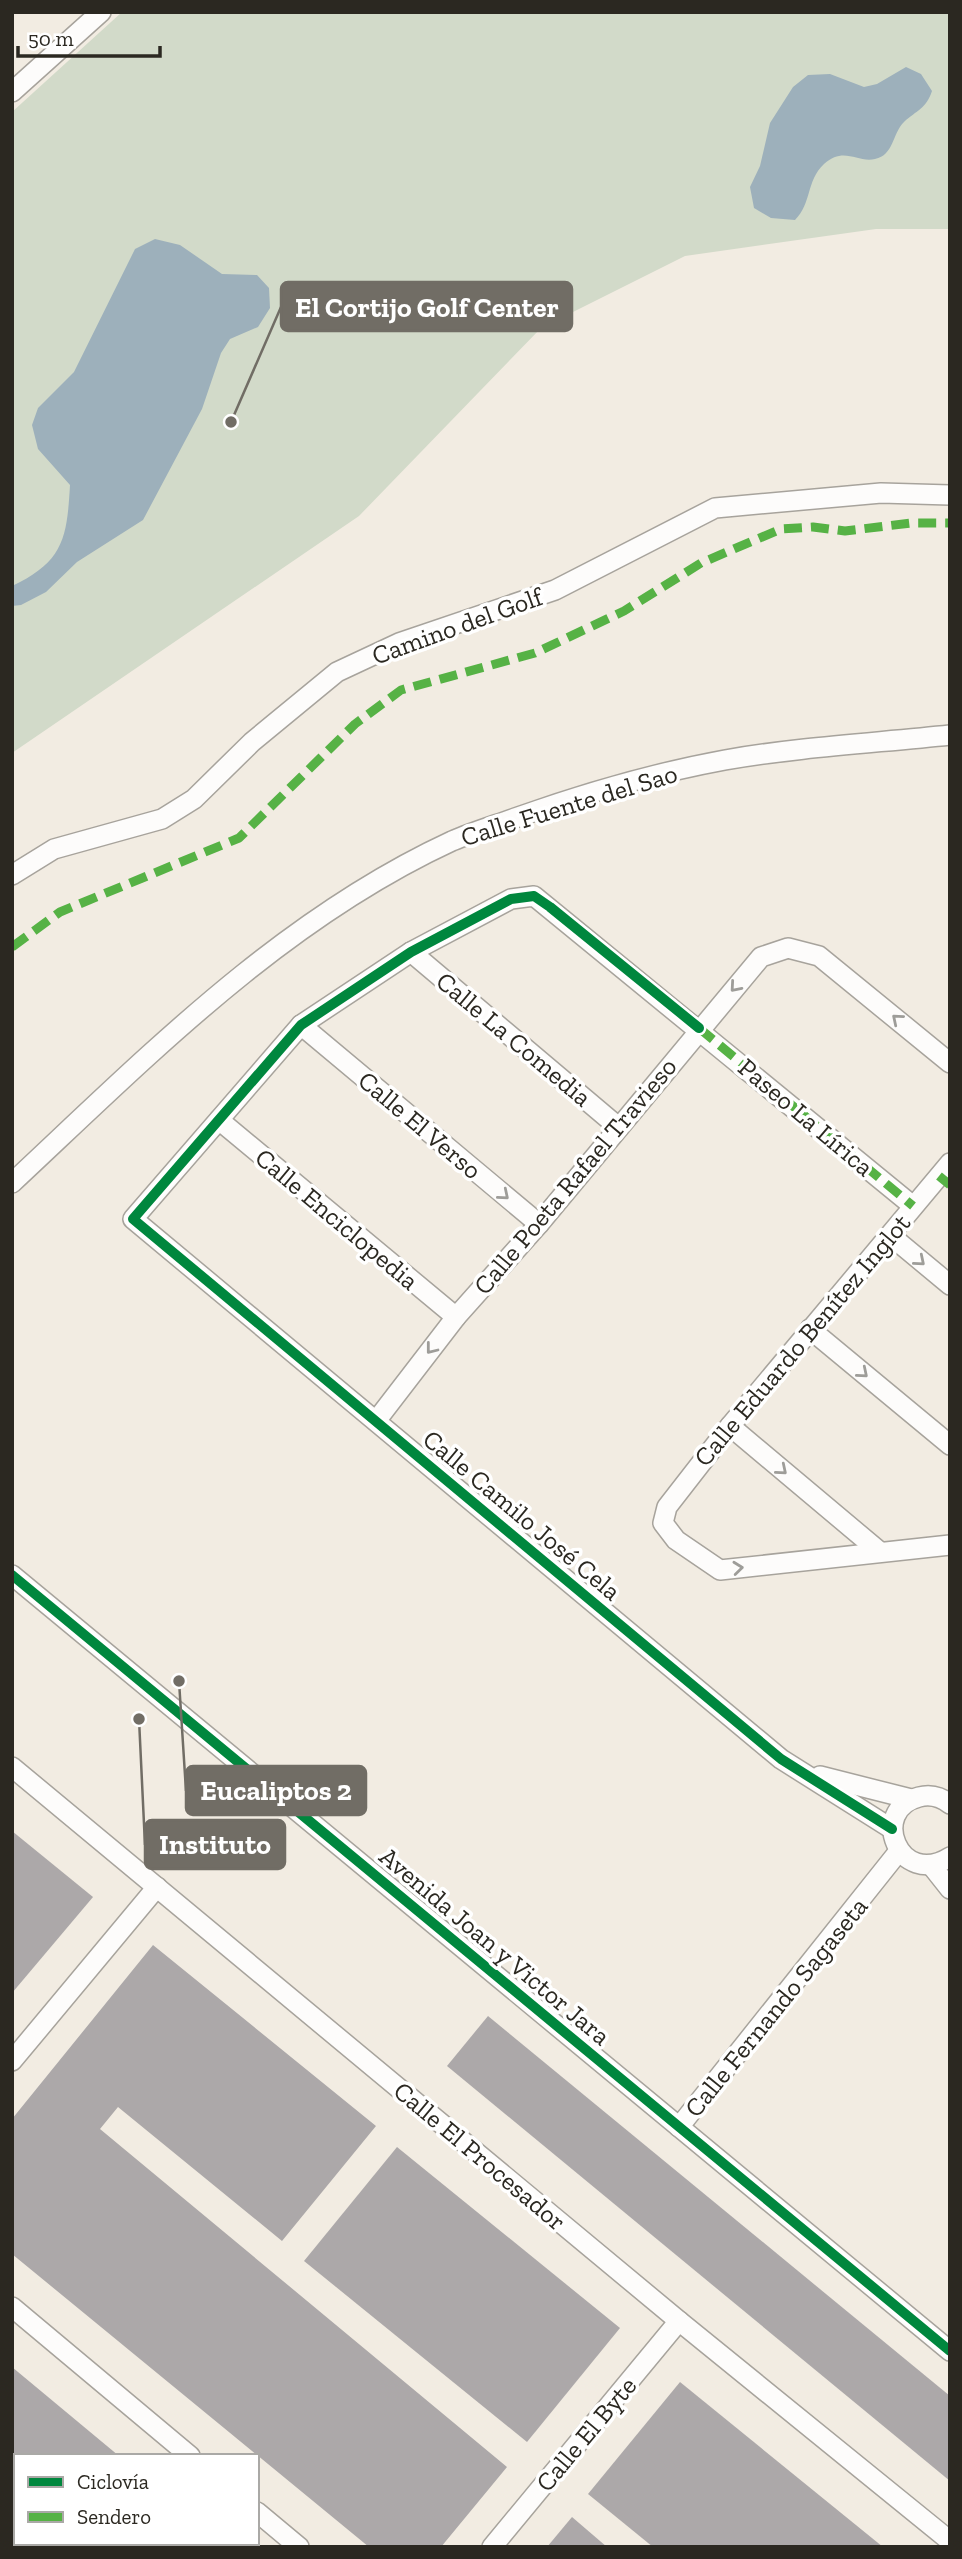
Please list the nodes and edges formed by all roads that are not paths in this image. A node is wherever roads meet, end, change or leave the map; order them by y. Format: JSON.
{"nodes":[{"id":1,"x":102,"y":12,"type":"edge"},
{"id":2,"x":12,"y":92,"type":"edge"},
{"id":3,"x":950,"y":495,"type":"edge"},
{"id":4,"x":950,"y":735,"type":"edge"},
{"id":5,"x":12,"y":875,"type":"edge"},
{"id":6,"x":411,"y":952,"type":"junction"},
{"id":7,"x":302,"y":1025,"type":"junction"},
{"id":8,"x":699,"y":1028,"type":"junction"},
{"id":9,"x":950,"y":1063,"type":"edge"},
{"id":10,"x":219,"y":1120,"type":"junction"},
{"id":11,"x":617,"y":1126,"type":"junction"},
{"id":12,"x":946,"y":1175,"type":"edge"},
{"id":13,"x":12,"y":1183,"type":"edge"},
{"id":14,"x":913,"y":1206,"type":"junction"},
{"id":15,"x":133,"y":1219,"type":"joint"},
{"id":16,"x":539,"y":1224,"type":"junction"},
{"id":17,"x":891,"y":1236,"type":"junction"},
{"id":18,"x":950,"y":1285,"type":"edge"},
{"id":19,"x":456,"y":1317,"type":"junction"},
{"id":20,"x":810,"y":1329,"type":"junction"},
{"id":21,"x":376,"y":1421,"type":"junction"},
{"id":22,"x":730,"y":1426,"type":"junction"},
{"id":23,"x":950,"y":1445,"type":"edge"},
{"id":24,"x":950,"y":1545,"type":"edge"},
{"id":25,"x":880,"y":1552,"type":"junction"},
{"id":26,"x":12,"y":1575,"type":"edge"},
{"id":27,"x":12,"y":1767,"type":"edge"},
{"id":28,"x":802,"y":1771,"type":"junction"},
{"id":29,"x":945,"y":1796,"type":"edge"},
{"id":30,"x":911,"y":1799,"type":"junction"},
{"id":31,"x":892,"y":1829,"type":"junction"},
{"id":32,"x":899,"y":1851,"type":"junction"},
{"id":33,"x":950,"y":1857,"type":"edge"},
{"id":34,"x":925,"y":1865,"type":"junction"},
{"id":35,"x":157,"y":1887,"type":"junction"},
{"id":36,"x":873,"y":1887,"type":"junction"},
{"id":37,"x":950,"y":1889,"type":"edge"},
{"id":38,"x":12,"y":2061,"type":"edge"},
{"id":39,"x":679,"y":2127,"type":"junction"},
{"id":40,"x":12,"y":2307,"type":"edge"},
{"id":41,"x":679,"y":2321,"type":"junction"},
{"id":42,"x":950,"y":2351,"type":"edge"},
{"id":43,"x":188,"y":2454,"type":"edge"},
{"id":44,"x":259,"y":2514,"type":"edge"},
{"id":45,"x":950,"y":2540,"type":"edge"},
{"id":46,"x":299,"y":2547,"type":"edge"},
{"id":47,"x":492,"y":2547,"type":"edge"}],
"edges":[{"from":1,"to":2,"type":"street"},
{"from":3,"to":5,"type":"street","name":"Camino del Golf"},
{"from":4,"to":13,"type":"street","name":"Calle Fuente del Sao"},
{"from":6,"to":7,"type":"street","name":"Paseo La Lírica"},
{"from":6,"to":8,"type":"street","name":"Paseo La Lírica"},
{"from":6,"to":11,"type":"street","name":"Calle La Comedia"},
{"from":7,"to":10,"type":"street","name":"Paseo La Lírica"},
{"from":7,"to":16,"type":"street","name":"Calle El Verso","one_way":true},
{"from":9,"to":8,"type":"street","name":"Calle Poeta Rafael Travieso","one_way":true},
{"from":8,"to":11,"type":"street","name":"Calle Poeta Rafael Travieso"},
{"from":8,"to":14,"type":"street","name":"Paseo La Lírica"},
{"from":10,"to":15,"type":"street","name":"Paseo La Lírica"},
{"from":10,"to":19,"type":"street","name":"Calle Enciclopedia"},
{"from":11,"to":16,"type":"street","name":"Calle Poeta Rafael Travieso"},
{"from":12,"to":14,"type":"street","name":"Calle Eduardo Benítez Inglot"},
{"from":14,"to":17,"type":"street","name":"Calle Eduardo Benítez Inglot"},
{"from":15,"to":21,"type":"street","name":"Calle Camilo José Cela"},
{"from":16,"to":19,"type":"street","name":"Calle Poeta Rafael Travieso"},
{"from":17,"to":18,"type":"street","one_way":true},
{"from":17,"to":20,"type":"street","name":"Calle Eduardo Benítez Inglot"},
{"from":19,"to":21,"type":"street","name":"Calle Poeta Rafael Travieso","one_way":true},
{"from":20,"to":22,"type":"street","name":"Calle Eduardo Benítez Inglot"},
{"from":20,"to":23,"type":"street","one_way":true},
{"from":21,"to":28,"type":"street","name":"Calle Camilo José Cela"},
{"from":22,"to":25,"type":"street","one_way":true},
{"from":22,"to":25,"type":"street","name":"Calle Eduardo Benítez Inglot","one_way":true},
{"from":24,"to":25,"type":"street"},
{"from":26,"to":39,"type":"street","name":"Avenida Joan y Victor Jara"},
{"from":27,"to":35,"type":"street","name":"Calle El Procesador"},
{"from":28,"to":30,"type":"street","name":"Calle Camilo José Cela"},
{"from":28,"to":31,"type":"street","name":"Calle Camilo José Cela"},
{"from":29,"to":30,"type":"street"},
{"from":30,"to":31,"type":"street"},
{"from":31,"to":32,"type":"street"},
{"from":32,"to":34,"type":"street"},
{"from":32,"to":36,"type":"street","name":"Calle Fernando Sagaseta"},
{"from":33,"to":34,"type":"street","name":"Calle Fernando Sagaseta"},
{"from":34,"to":36,"type":"street","name":"Calle Fernando Sagaseta"},
{"from":34,"to":37,"type":"street"},
{"from":35,"to":38,"type":"street"},
{"from":35,"to":41,"type":"street","name":"Calle El Procesador"},
{"from":36,"to":39,"type":"street","name":"Calle Fernando Sagaseta"},
{"from":39,"to":42,"type":"street","name":"Avenida Joan y Victor Jara"},
{"from":40,"to":43,"type":"street"},
{"from":41,"to":45,"type":"street","name":"Calle El Procesador"},
{"from":41,"to":47,"type":"street","name":"Calle El Byte"},
{"from":44,"to":46,"type":"street"}]}
